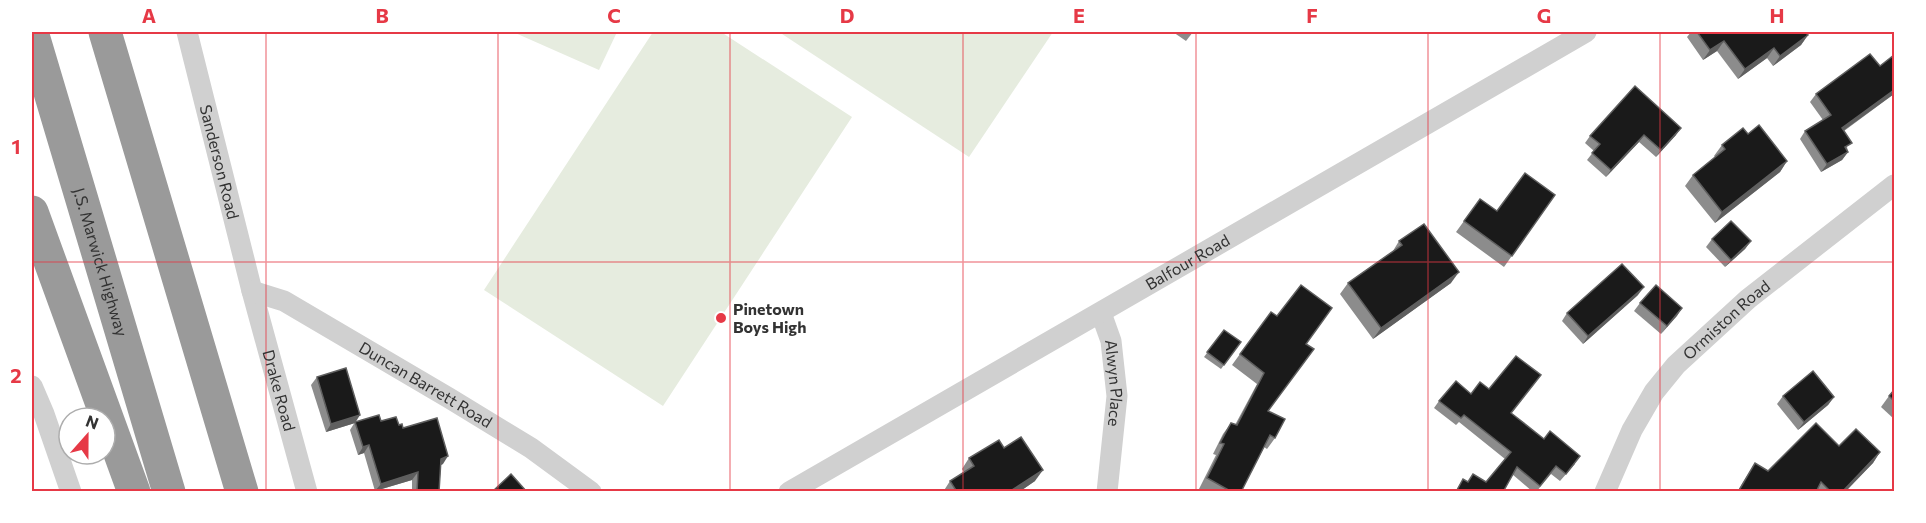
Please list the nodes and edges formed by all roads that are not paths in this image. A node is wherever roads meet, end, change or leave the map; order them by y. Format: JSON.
{"nodes":[{"id":1,"x":32,"y":32,"type":"edge"},
{"id":2,"x":105,"y":32,"type":"edge"},
{"id":3,"x":187,"y":32,"type":"edge"},
{"id":4,"x":1586,"y":32,"type":"edge"},
{"id":5,"x":1894,"y":185,"type":"edge"},
{"id":6,"x":32,"y":212,"type":"edge"},
{"id":7,"x":252,"y":291,"type":"junction"},
{"id":8,"x":1101,"y":313,"type":"junction"},
{"id":9,"x":32,"y":386,"type":"edge"},
{"id":10,"x":71,"y":492,"type":"edge"},
{"id":11,"x":134,"y":492,"type":"edge"},
{"id":12,"x":169,"y":492,"type":"edge"},
{"id":13,"x":242,"y":492,"type":"edge"},
{"id":14,"x":307,"y":492,"type":"edge"},
{"id":15,"x":591,"y":492,"type":"edge"},
{"id":16,"x":789,"y":492,"type":"edge"},
{"id":17,"x":1107,"y":492,"type":"edge"},
{"id":18,"x":1605,"y":492,"type":"edge"}],
"edges":[{"from":1,"to":12,"type":"highway","name":"J.S. Marwick Highway"},
{"from":2,"to":13,"type":"highway"},
{"from":3,"to":7,"type":"street","name":"Sanderson Road"},
{"from":4,"to":8,"type":"street","name":"Balfour Road"},
{"from":5,"to":18,"type":"street","name":"Ormiston Road"},
{"from":6,"to":11,"type":"highway"},
{"from":7,"to":14,"type":"street","name":"Drake Road"},
{"from":7,"to":15,"type":"street","name":"Duncan Barrett Road"},
{"from":8,"to":16,"type":"street","name":"Balfour Road"},
{"from":8,"to":17,"type":"street","name":"Alwyn Place"},
{"from":9,"to":10,"type":"street"}]}
